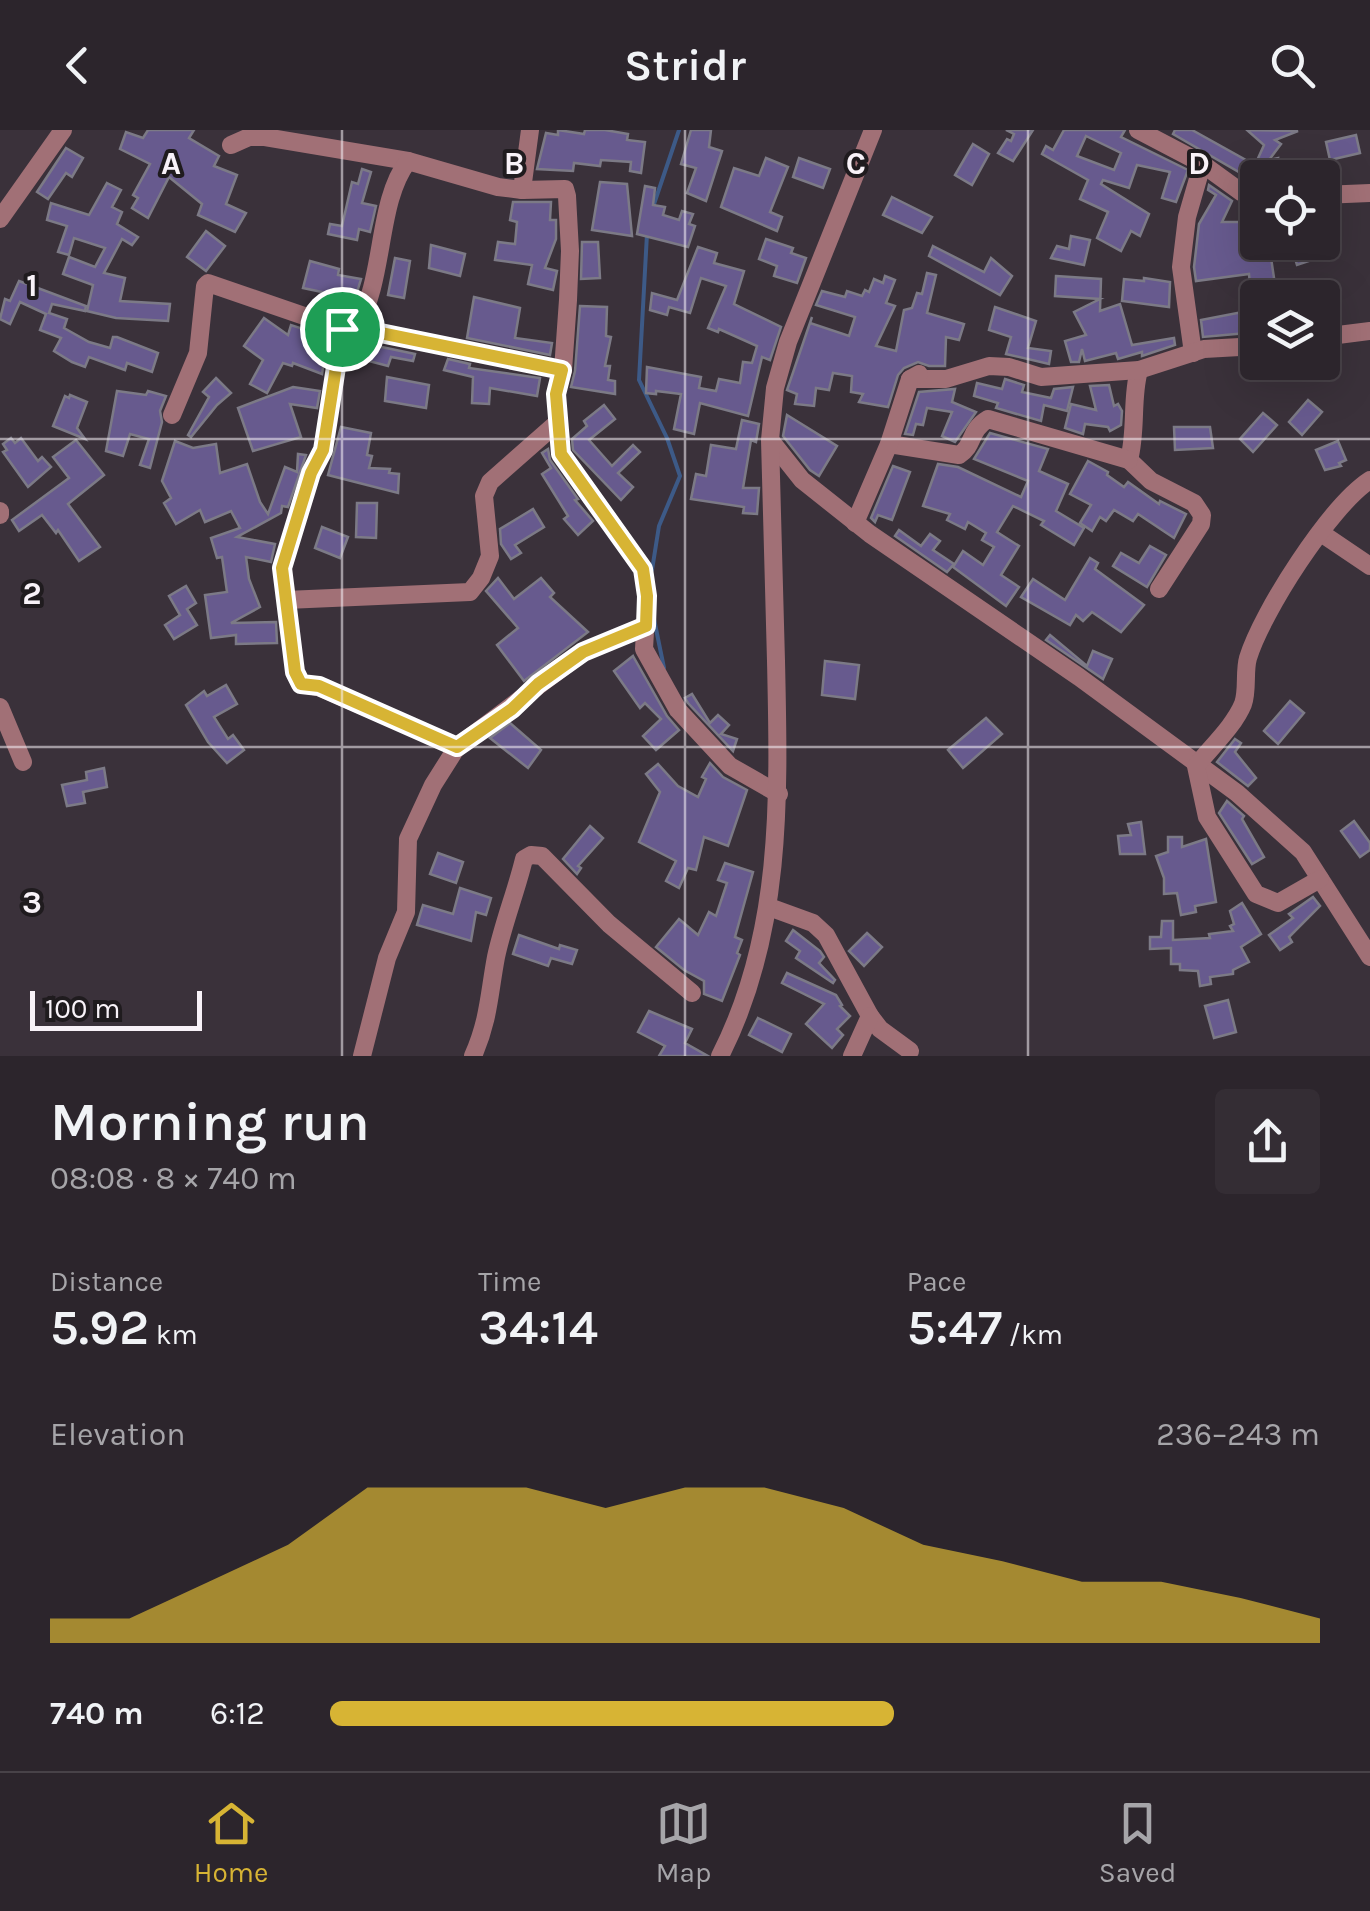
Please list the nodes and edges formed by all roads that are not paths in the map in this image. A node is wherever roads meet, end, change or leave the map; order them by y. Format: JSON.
{"nodes":[{"id":1,"x":63,"y":130,"type":"edge"},
{"id":2,"x":530,"y":130,"type":"edge"},
{"id":3,"x":873,"y":130,"type":"edge"},
{"id":4,"x":1138,"y":130,"type":"edge"},
{"id":5,"x":231,"y":145,"type":"dead end"},
{"id":6,"x":408,"y":161,"type":"junction"},
{"id":7,"x":1202,"y":165,"type":"junction"},
{"id":8,"x":0,"y":186,"type":"edge"},
{"id":9,"x":20,"y":190,"type":"junction"},
{"id":10,"x":522,"y":190,"type":"junction"},
{"id":11,"x":1240,"y":191,"type":"edge"},
{"id":12,"x":1340,"y":194,"type":"edge"},
{"id":13,"x":1370,"y":194,"type":"edge"},
{"id":14,"x":0,"y":219,"type":"edge"},
{"id":15,"x":349,"y":328,"type":"junction"},
{"id":16,"x":1370,"y":331,"type":"edge"},
{"id":17,"x":1340,"y":335,"type":"edge"},
{"id":18,"x":1240,"y":348,"type":"edge"},
{"id":19,"x":1193,"y":352,"type":"junction"},
{"id":20,"x":562,"y":370,"type":"junction"},
{"id":21,"x":1139,"y":370,"type":"junction"},
{"id":22,"x":172,"y":415,"type":"dead end"},
{"id":23,"x":558,"y":422,"type":"junction"},
{"id":24,"x":770,"y":440,"type":"junction"},
{"id":25,"x":889,"y":444,"type":"junction"},
{"id":26,"x":1129,"y":460,"type":"junction"},
{"id":27,"x":1370,"y":480,"type":"edge"},
{"id":28,"x":855,"y":522,"type":"junction"},
{"id":29,"x":1321,"y":533,"type":"junction"},
{"id":30,"x":1370,"y":566,"type":"edge"},
{"id":31,"x":1159,"y":588,"type":"dead end"},
{"id":32,"x":286,"y":600,"type":"junction"},
{"id":33,"x":646,"y":626,"type":"junction"},
{"id":34,"x":0,"y":707,"type":"edge"},
{"id":35,"x":457,"y":747,"type":"junction"},
{"id":36,"x":23,"y":762,"type":"dead end"},
{"id":37,"x":1196,"y":766,"type":"junction"},
{"id":38,"x":780,"y":794,"type":"junction"},
{"id":39,"x":1320,"y":879,"type":"junction"},
{"id":40,"x":769,"y":908,"type":"junction"},
{"id":41,"x":1370,"y":956,"type":"edge"},
{"id":42,"x":692,"y":993,"type":"dead end"},
{"id":43,"x":870,"y":1016,"type":"junction"},
{"id":44,"x":910,"y":1051,"type":"dead end"},
{"id":45,"x":362,"y":1056,"type":"edge"},
{"id":46,"x":473,"y":1056,"type":"edge"},
{"id":47,"x":720,"y":1056,"type":"edge"},
{"id":48,"x":852,"y":1056,"type":"edge"}],
"edges":[{"from":1,"to":9,"type":"street"},
{"from":2,"to":10,"type":"street"},
{"from":3,"to":24,"type":"street"},
{"from":4,"to":7,"type":"street"},
{"from":5,"to":6,"type":"street"},
{"from":6,"to":10,"type":"street"},
{"from":6,"to":15,"type":"street"},
{"from":7,"to":11,"type":"street"},
{"from":7,"to":19,"type":"street"},
{"from":8,"to":9,"type":"street"},
{"from":9,"to":14,"type":"street"},
{"from":10,"to":20,"type":"street"},
{"from":12,"to":13,"type":"street"},
{"from":15,"to":20,"type":"street"},
{"from":15,"to":22,"type":"street"},
{"from":15,"to":32,"type":"street"},
{"from":16,"to":17,"type":"street"},
{"from":18,"to":19,"type":"street"},
{"from":19,"to":21,"type":"street"},
{"from":20,"to":23,"type":"street"},
{"from":21,"to":25,"type":"street"},
{"from":21,"to":26,"type":"street"},
{"from":23,"to":32,"type":"street"},
{"from":23,"to":33,"type":"street"},
{"from":24,"to":28,"type":"street"},
{"from":24,"to":38,"type":"street"},
{"from":25,"to":26,"type":"street"},
{"from":25,"to":28,"type":"street"},
{"from":26,"to":31,"type":"street"},
{"from":27,"to":29,"type":"street"},
{"from":28,"to":37,"type":"street"},
{"from":29,"to":30,"type":"street"},
{"from":29,"to":37,"type":"street"},
{"from":32,"to":35,"type":"street"},
{"from":33,"to":35,"type":"street"},
{"from":33,"to":38,"type":"street"},
{"from":34,"to":36,"type":"street"},
{"from":35,"to":45,"type":"street"},
{"from":37,"to":39,"type":"street"},
{"from":37,"to":39,"type":"street"},
{"from":38,"to":40,"type":"street"},
{"from":39,"to":41,"type":"street"},
{"from":40,"to":43,"type":"street"},
{"from":40,"to":47,"type":"street"},
{"from":42,"to":46,"type":"street"},
{"from":43,"to":44,"type":"street"},
{"from":43,"to":48,"type":"street"}]}
